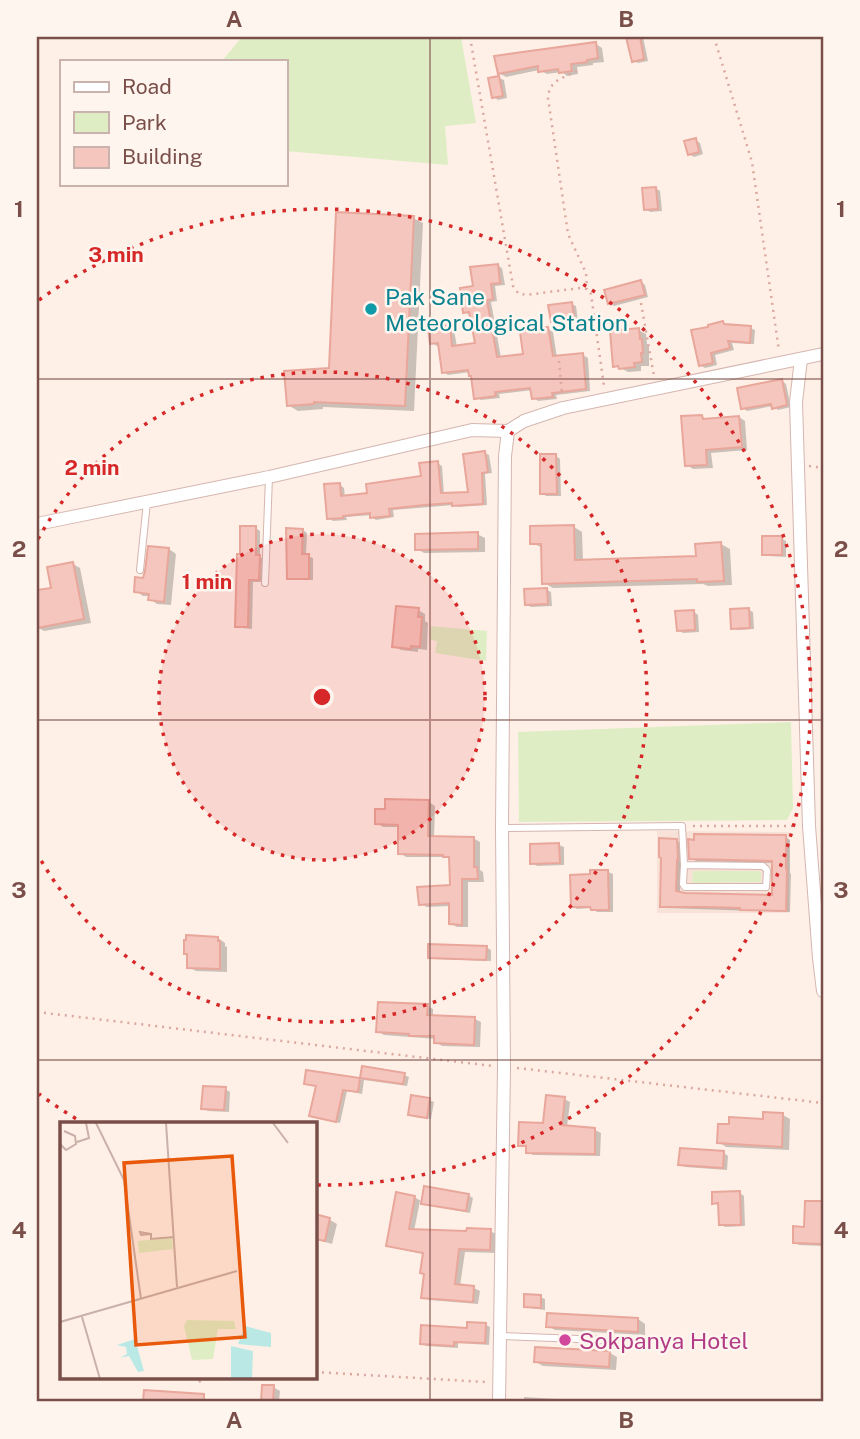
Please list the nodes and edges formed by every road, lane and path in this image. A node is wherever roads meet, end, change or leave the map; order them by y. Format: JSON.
{"nodes":[{"id":1,"x":470,"y":37,"type":"edge"},
{"id":2,"x":714,"y":37,"type":"edge"},
{"id":3,"x":578,"y":72,"type":"dead end"},
{"id":4,"x":587,"y":289,"type":"junction"},
{"id":5,"x":641,"y":303,"type":"dead end"},
{"id":6,"x":823,"y":354,"type":"edge"},
{"id":7,"x":801,"y":359,"type":"junction"},
{"id":8,"x":559,"y":361,"type":"dead end"},
{"id":9,"x":780,"y":363,"type":"junction"},
{"id":10,"x":656,"y":389,"type":"junction"},
{"id":11,"x":606,"y":400,"type":"junction"},
{"id":12,"x":563,"y":408,"type":"junction"},
{"id":13,"x":508,"y":430,"type":"junction"},
{"id":14,"x":269,"y":477,"type":"junction"},
{"id":15,"x":147,"y":502,"type":"junction"},
{"id":16,"x":37,"y":524,"type":"edge"},
{"id":17,"x":140,"y":570,"type":"dead end"},
{"id":18,"x":265,"y":583,"type":"dead end"},
{"id":19,"x":682,"y":826,"type":"junction"},
{"id":20,"x":809,"y":826,"type":"junction"},
{"id":21,"x":502,"y":828,"type":"junction"},
{"id":22,"x":684,"y":865,"type":"junction"},
{"id":23,"x":823,"y":991,"type":"edge"},
{"id":24,"x":37,"y":1012,"type":"edge"},
{"id":25,"x":504,"y":1067,"type":"junction"},
{"id":26,"x":823,"y":1103,"type":"edge"},
{"id":27,"x":499,"y":1336,"type":"junction"},
{"id":28,"x":604,"y":1340,"type":"dead end"},
{"id":29,"x":317,"y":1372,"type":"edge"},
{"id":30,"x":499,"y":1382,"type":"junction"},
{"id":31,"x":499,"y":1402,"type":"edge"}],
"edges":[{"from":1,"to":4,"type":"path"},
{"from":2,"to":9,"type":"path"},
{"from":3,"to":4,"type":"path"},
{"from":4,"to":11,"type":"path"},
{"from":5,"to":10,"type":"path"},
{"from":6,"to":7,"type":"street"},
{"from":7,"to":9,"type":"street"},
{"from":7,"to":20,"type":"street"},
{"from":8,"to":12,"type":"path"},
{"from":9,"to":10,"type":"street"},
{"from":10,"to":11,"type":"street"},
{"from":11,"to":12,"type":"street"},
{"from":12,"to":13,"type":"street"},
{"from":13,"to":14,"type":"street"},
{"from":13,"to":21,"type":"street"},
{"from":14,"to":15,"type":"street"},
{"from":14,"to":18,"type":"lane"},
{"from":15,"to":16,"type":"street"},
{"from":15,"to":17,"type":"lane"},
{"from":19,"to":20,"type":"path"},
{"from":19,"to":21,"type":"lane"},
{"from":19,"to":22,"type":"lane"},
{"from":20,"to":23,"type":"street"},
{"from":21,"to":25,"type":"street"},
{"from":22,"to":22,"type":"lane"},
{"from":24,"to":25,"type":"path"},
{"from":25,"to":26,"type":"path"},
{"from":25,"to":27,"type":"street"},
{"from":27,"to":28,"type":"lane"},
{"from":27,"to":30,"type":"street"},
{"from":29,"to":30,"type":"path"},
{"from":30,"to":31,"type":"street"}]}
